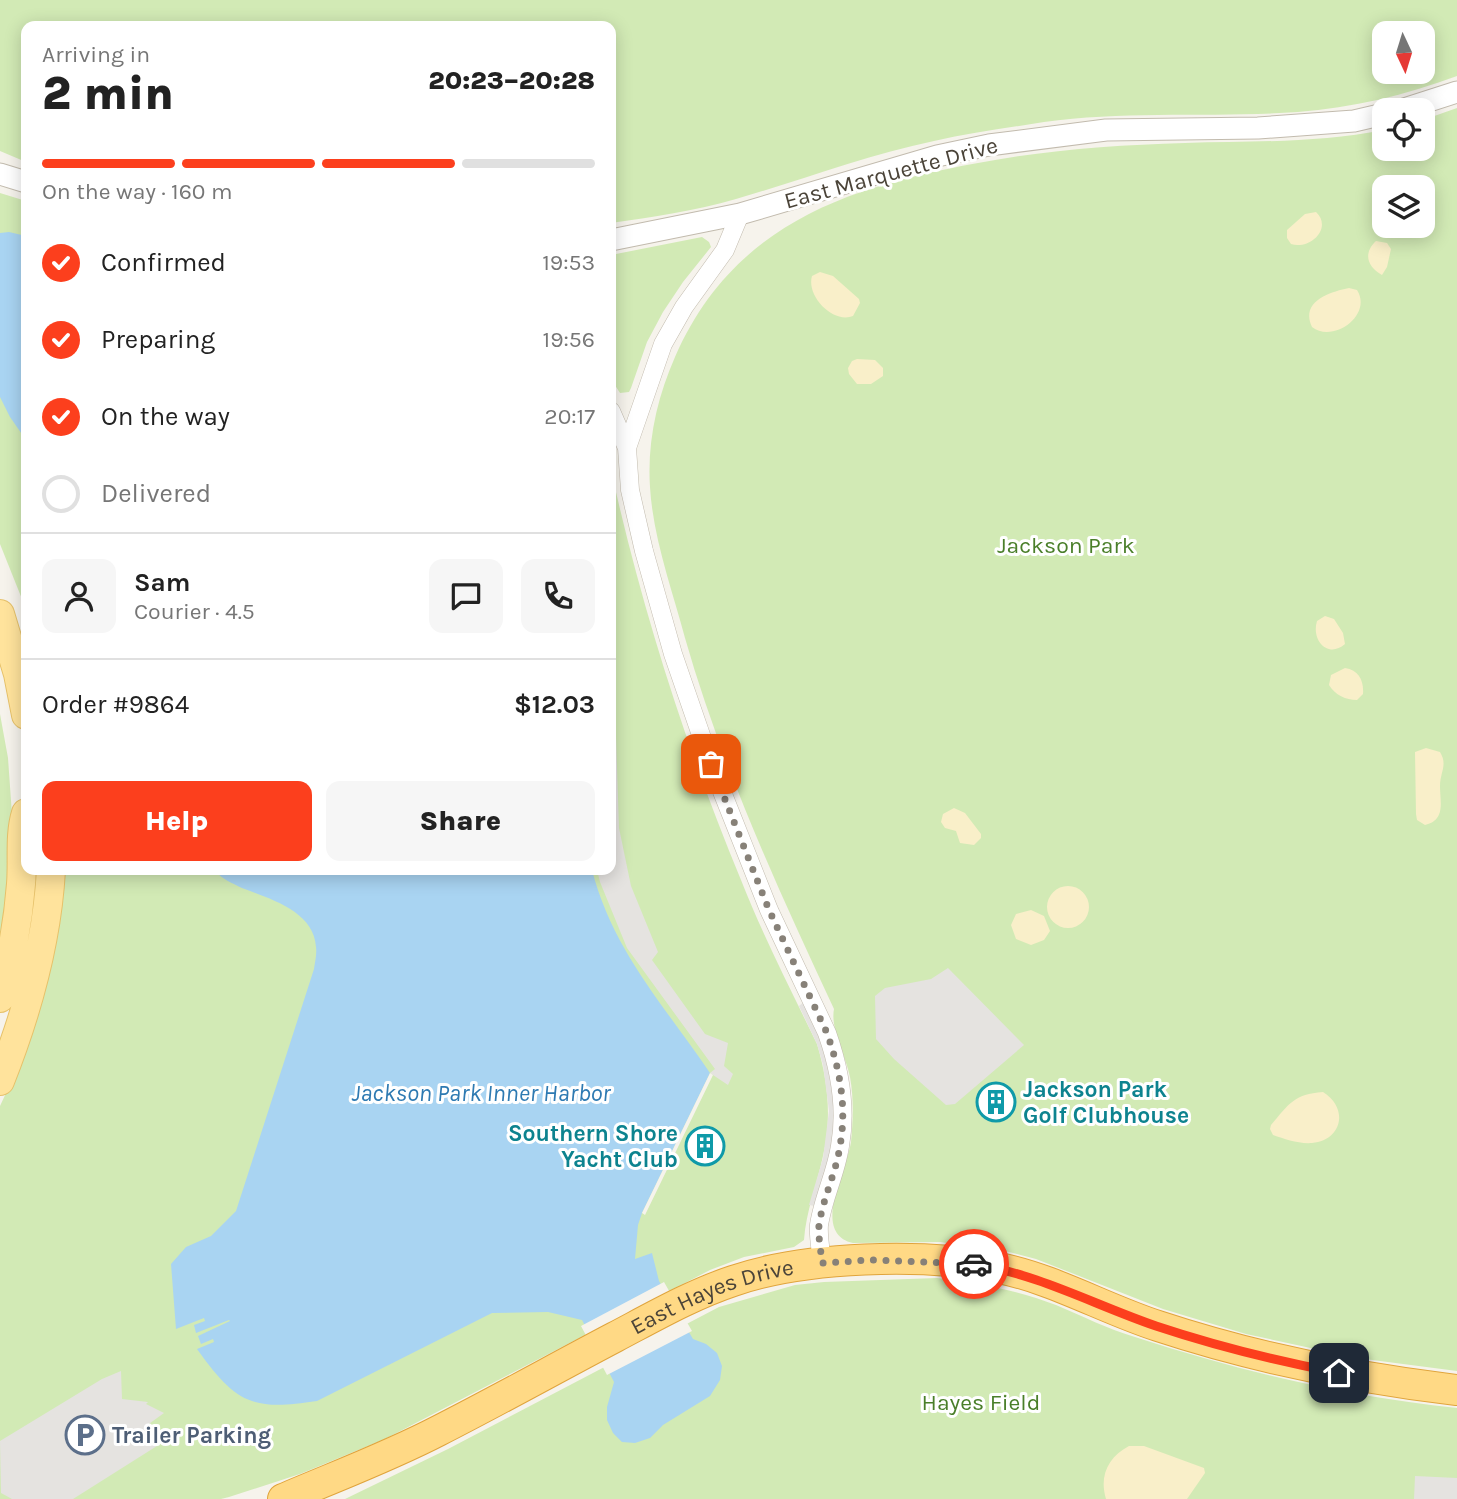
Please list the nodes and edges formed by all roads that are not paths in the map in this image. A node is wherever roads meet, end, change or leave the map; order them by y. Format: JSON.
{"nodes":[{"id":1,"x":1457,"y":92,"type":"edge"},
{"id":2,"x":1435,"y":99,"type":"edge"},
{"id":3,"x":1372,"y":116,"type":"edge"},
{"id":4,"x":0,"y":174,"type":"edge"},
{"id":5,"x":21,"y":180,"type":"edge"},
{"id":6,"x":740,"y":214,"type":"junction"},
{"id":7,"x":616,"y":239,"type":"edge"},
{"id":8,"x":616,"y":423,"type":"edge"},
{"id":9,"x":627,"y":448,"type":"junction"},
{"id":10,"x":0,"y":614,"type":"edge"},
{"id":11,"x":21,"y":689,"type":"edge"},
{"id":12,"x":21,"y":875,"type":"edge"},
{"id":13,"x":50,"y":875,"type":"edge"},
{"id":14,"x":0,"y":998,"type":"edge"},
{"id":15,"x":0,"y":1081,"type":"edge"},
{"id":16,"x":822,"y":1263,"type":"junction"},
{"id":17,"x":1457,"y":1390,"type":"edge"},
{"id":18,"x":283,"y":1499,"type":"edge"}],
"edges":[{"from":1,"to":2,"type":"street"},
{"from":3,"to":6,"type":"street","name":"East Marquette Drive"},
{"from":4,"to":5,"type":"street"},
{"from":6,"to":7,"type":"street","name":"East Marquette Drive"},
{"from":6,"to":9,"type":"street"},
{"from":8,"to":9,"type":"street"},
{"from":9,"to":16,"type":"street"},
{"from":10,"to":11,"type":"main road"},
{"from":12,"to":14,"type":"main road"},
{"from":13,"to":15,"type":"main road"},
{"from":16,"to":17,"type":"highway","name":"East Hayes Drive"},
{"from":16,"to":18,"type":"highway","name":"East Hayes Drive"}]}
